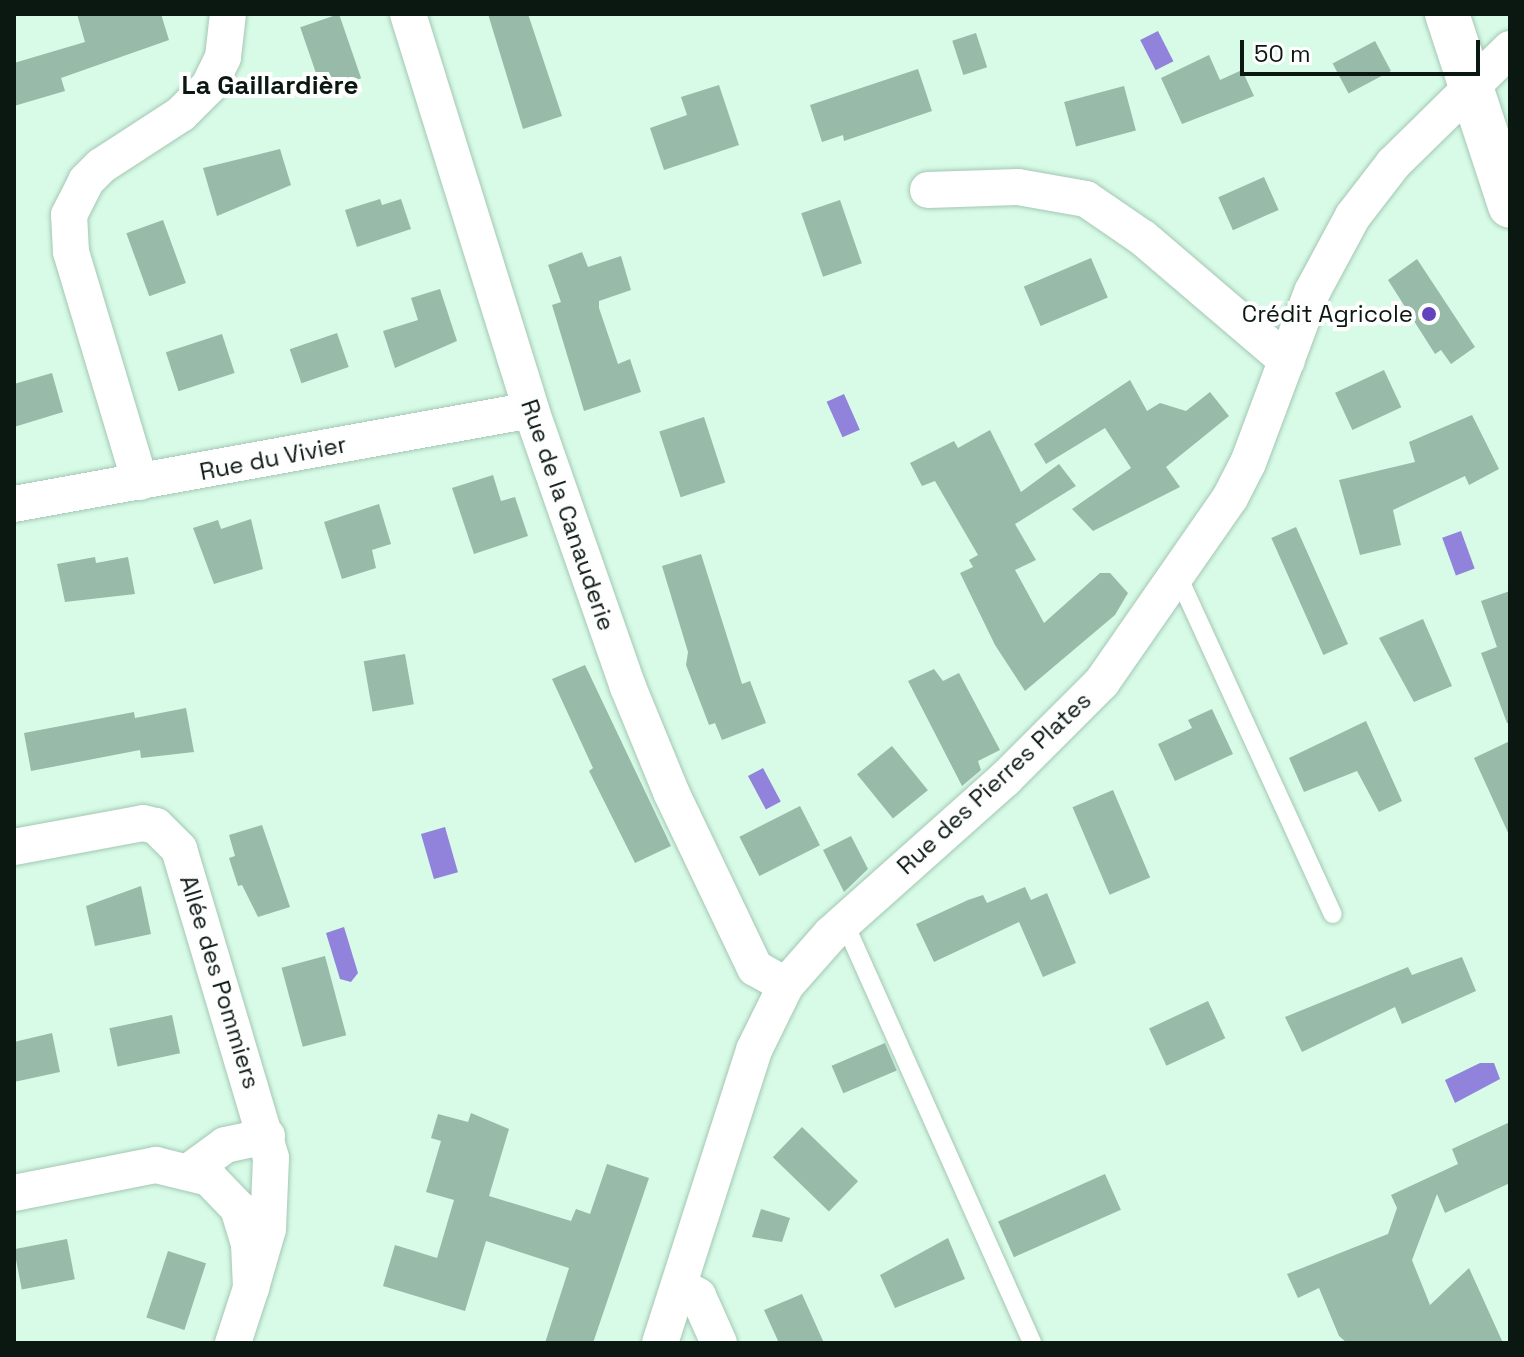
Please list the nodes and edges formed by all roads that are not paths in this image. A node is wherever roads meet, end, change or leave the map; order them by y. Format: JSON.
{"nodes":[{"id":1,"x":228,"y":14,"type":"edge"},
{"id":2,"x":408,"y":14,"type":"edge"},
{"id":3,"x":1447,"y":14,"type":"edge"},
{"id":4,"x":1510,"y":49,"type":"edge"},
{"id":5,"x":1471,"y":89,"type":"junction"},
{"id":6,"x":928,"y":190,"type":"dead end"},
{"id":7,"x":1510,"y":206,"type":"edge"},
{"id":8,"x":1287,"y":361,"type":"junction"},
{"id":9,"x":531,"y":410,"type":"junction"},
{"id":10,"x":140,"y":482,"type":"junction"},
{"id":11,"x":14,"y":504,"type":"edge"},
{"id":12,"x":1177,"y":574,"type":"junction"},
{"id":13,"x":14,"y":847,"type":"edge"},
{"id":14,"x":1333,"y":914,"type":"dead end"},
{"id":15,"x":844,"y":922,"type":"junction"},
{"id":16,"x":755,"y":968,"type":"junction"},
{"id":17,"x":786,"y":985,"type":"junction"},
{"id":18,"x":766,"y":1020,"type":"junction"},
{"id":19,"x":267,"y":1136,"type":"junction"},
{"id":20,"x":191,"y":1170,"type":"junction"},
{"id":21,"x":14,"y":1193,"type":"edge"},
{"id":22,"x":679,"y":1285,"type":"junction"},
{"id":23,"x":251,"y":1288,"type":"junction"},
{"id":24,"x":233,"y":1343,"type":"edge"},
{"id":25,"x":660,"y":1343,"type":"edge"},
{"id":26,"x":719,"y":1343,"type":"edge"},
{"id":27,"x":1032,"y":1343,"type":"edge"}],
"edges":[{"from":1,"to":10,"type":"street"},
{"from":2,"to":9,"type":"street","name":"Rue de la Canauderie"},
{"from":3,"to":5,"type":"street"},
{"from":4,"to":5,"type":"street","name":"Rue des Pierres Plates"},
{"from":5,"to":7,"type":"street"},
{"from":5,"to":8,"type":"street","name":"Rue des Pierres Plates"},
{"from":6,"to":8,"type":"street"},
{"from":8,"to":12,"type":"street","name":"Rue des Pierres Plates"},
{"from":9,"to":10,"type":"street","name":"Rue du Vivier"},
{"from":9,"to":16,"type":"street","name":"Rue de la Canauderie"},
{"from":10,"to":11,"type":"street","name":"Rue du Vivier"},
{"from":12,"to":14,"type":"lane"},
{"from":12,"to":15,"type":"street","name":"Rue des Pierres Plates"},
{"from":13,"to":19,"type":"street","name":"Allée des Pommiers"},
{"from":15,"to":17,"type":"street","name":"Rue des Pierres Plates"},
{"from":15,"to":27,"type":"lane"},
{"from":16,"to":17,"type":"street"},
{"from":16,"to":18,"type":"street","name":"Rue de la Canauderie"},
{"from":17,"to":18,"type":"street","name":"Rue des Pierres Plates"},
{"from":18,"to":22,"type":"street","name":"Rue des Pierres Plates"},
{"from":19,"to":20,"type":"street"},
{"from":19,"to":23,"type":"street","name":"Allée des Pommiers"},
{"from":20,"to":21,"type":"street"},
{"from":20,"to":23,"type":"street"},
{"from":22,"to":25,"type":"street","name":"Rue des Pierres Plates"},
{"from":22,"to":26,"type":"street"},
{"from":23,"to":24,"type":"street","name":"Allée des Pommiers"}]}
